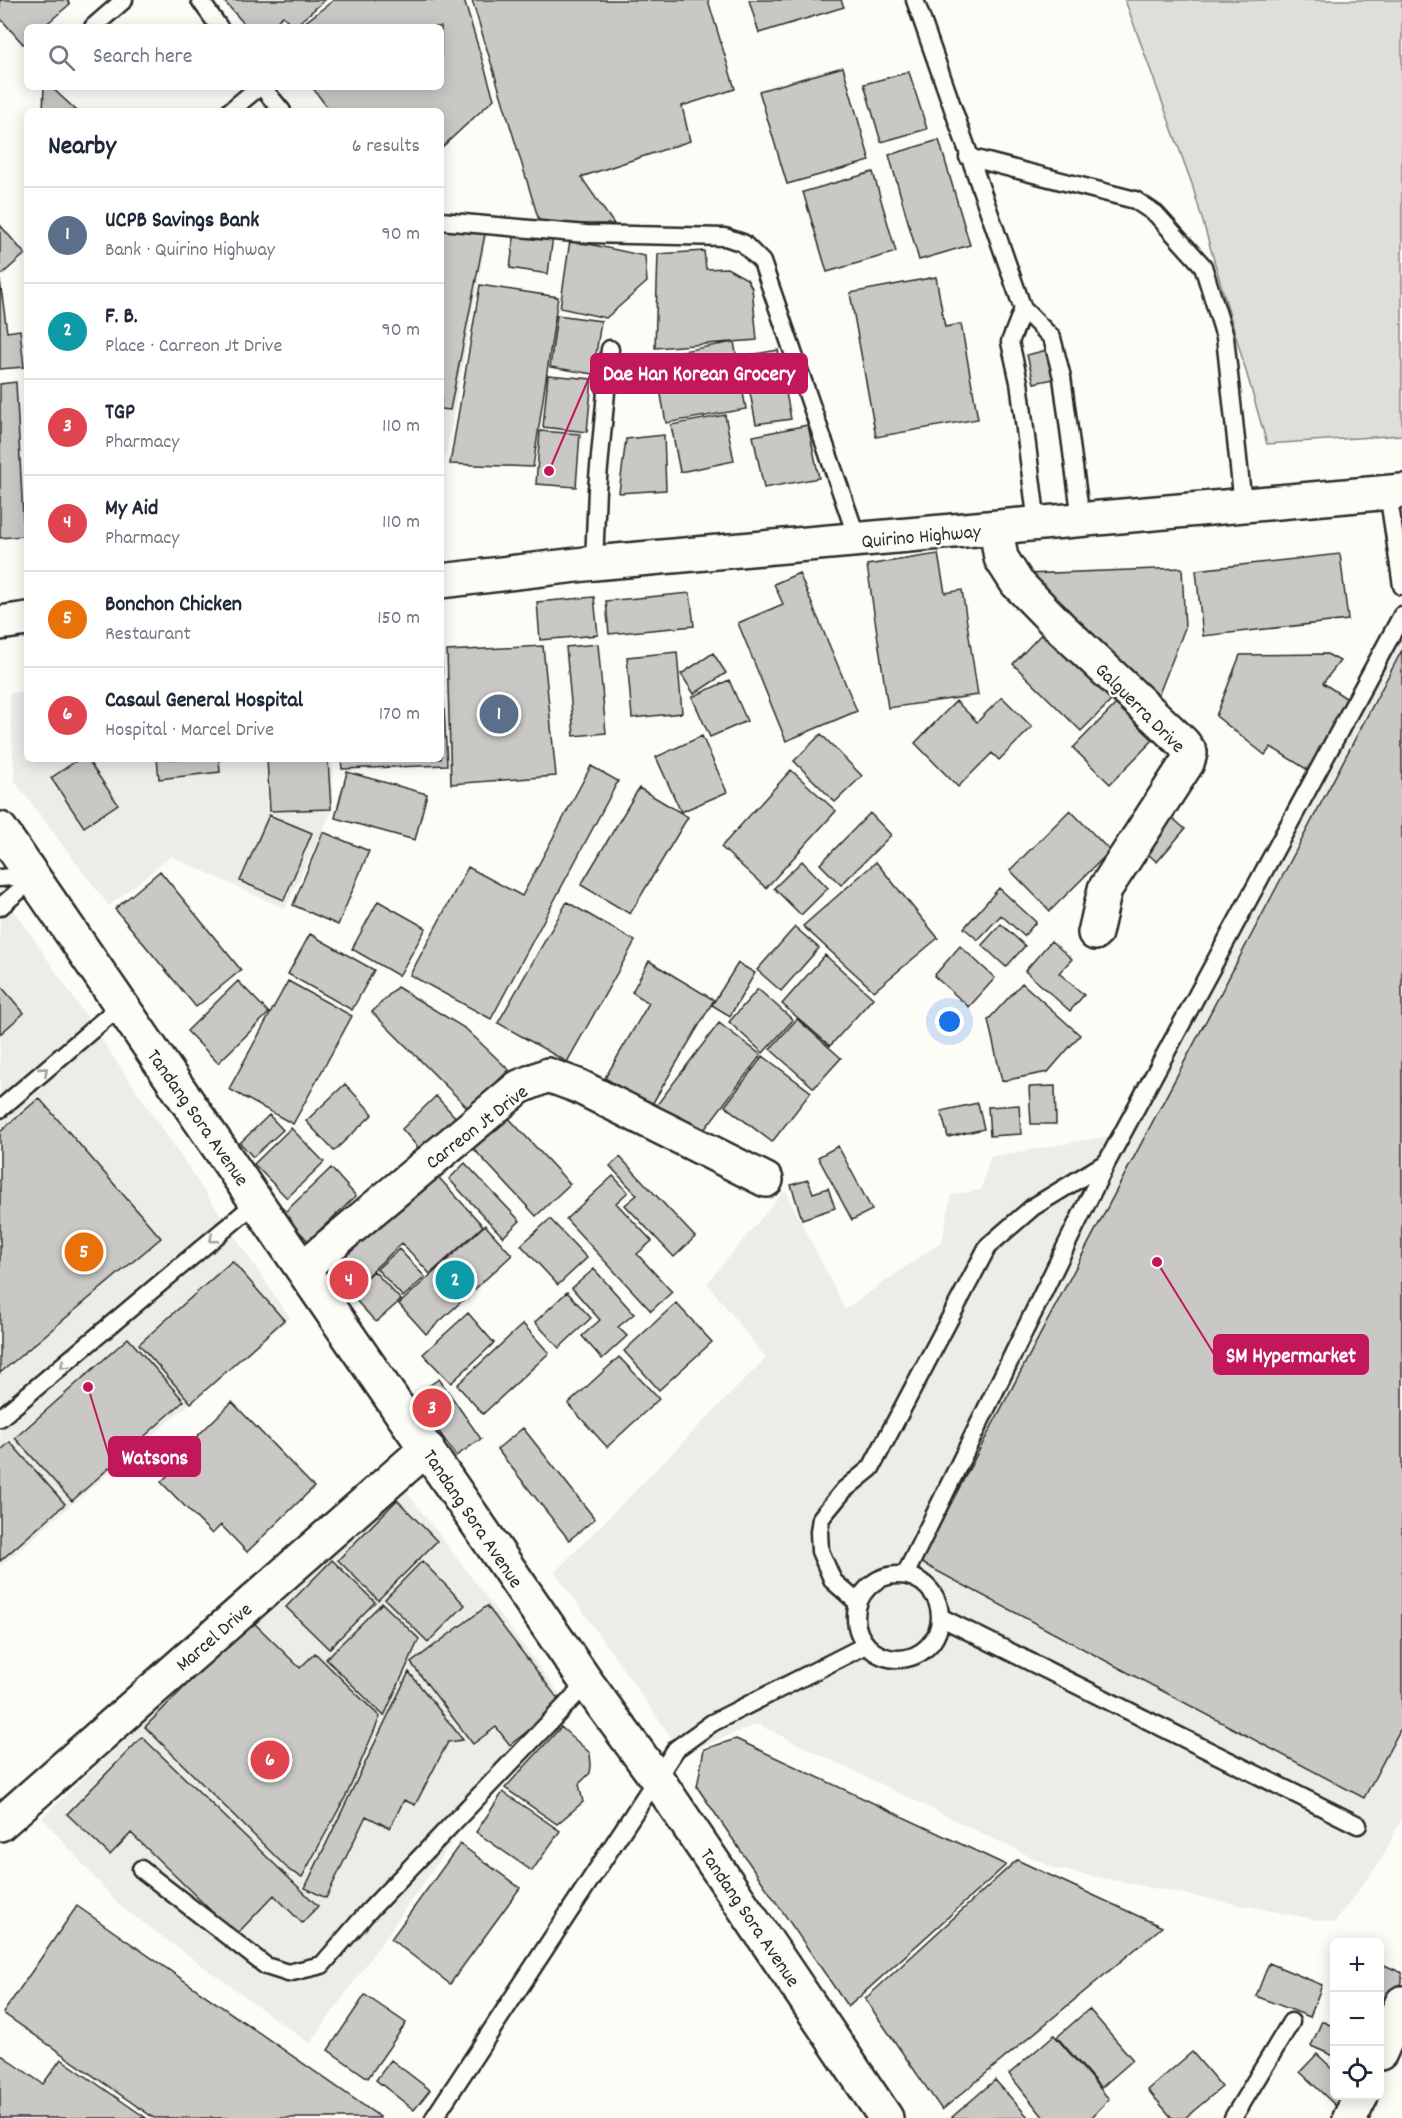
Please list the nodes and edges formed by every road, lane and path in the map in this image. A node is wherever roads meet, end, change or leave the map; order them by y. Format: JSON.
{"nodes":[{"id":1,"x":124,"y":0,"type":"edge"},
{"id":2,"x":200,"y":0,"type":"edge"},
{"id":3,"x":915,"y":0,"type":"edge"},
{"id":4,"x":96,"y":24,"type":"edge"},
{"id":5,"x":217,"y":24,"type":"edge"},
{"id":6,"x":256,"y":90,"type":"edge"},
{"id":7,"x":263,"y":90,"type":"edge"},
{"id":8,"x":234,"y":108,"type":"edge"},
{"id":9,"x":279,"y":108,"type":"edge"},
{"id":10,"x":968,"y":158,"type":"junction"},
{"id":11,"x":444,"y":221,"type":"edge"},
{"id":12,"x":1023,"y":309,"type":"junction"},
{"id":13,"x":610,"y":349,"type":"dead end"},
{"id":14,"x":1395,"y":491,"type":"edge"},
{"id":15,"x":1243,"y":505,"type":"junction"},
{"id":16,"x":1081,"y":519,"type":"junction"},
{"id":17,"x":1037,"y":524,"type":"junction"},
{"id":18,"x":996,"y":528,"type":"junction"},
{"id":19,"x":858,"y":541,"type":"junction"},
{"id":20,"x":594,"y":563,"type":"junction"},
{"id":21,"x":444,"y":581,"type":"edge"},
{"id":22,"x":1402,"y":586,"type":"edge"},
{"id":23,"x":1402,"y":615,"type":"edge"},
{"id":24,"x":0,"y":829,"type":"edge"},
{"id":25,"x":22,"y":877,"type":"edge"},
{"id":26,"x":0,"y":907,"type":"edge"},
{"id":27,"x":1095,"y":933,"type":"dead end"},
{"id":28,"x":121,"y":1005,"type":"junction"},
{"id":29,"x":0,"y":1109,"type":"edge"},
{"id":30,"x":1107,"y":1162,"type":"junction"},
{"id":31,"x":766,"y":1180,"type":"dead end"},
{"id":32,"x":258,"y":1201,"type":"junction"},
{"id":33,"x":303,"y":1269,"type":"junction"},
{"id":34,"x":0,"y":1418,"type":"edge"},
{"id":35,"x":427,"y":1448,"type":"junction"},
{"id":36,"x":904,"y":1575,"type":"junction"},
{"id":37,"x":858,"y":1603,"type":"junction"},
{"id":38,"x":940,"y":1617,"type":"junction"},
{"id":39,"x":866,"y":1645,"type":"junction"},
{"id":40,"x":587,"y":1683,"type":"junction"},
{"id":41,"x":657,"y":1779,"type":"junction"},
{"id":42,"x":0,"y":1824,"type":"edge"},
{"id":43,"x":1358,"y":1825,"type":"dead end"},
{"id":44,"x":141,"y":1869,"type":"dead end"},
{"id":45,"x":1402,"y":2003,"type":"edge"},
{"id":46,"x":1290,"y":2022,"type":"dead end"},
{"id":47,"x":1383,"y":2046,"type":"edge"},
{"id":48,"x":1358,"y":2100,"type":"edge"},
{"id":49,"x":434,"y":2118,"type":"edge"},
{"id":50,"x":886,"y":2118,"type":"edge"},
{"id":51,"x":1233,"y":2118,"type":"edge"},
{"id":52,"x":1350,"y":2118,"type":"edge"}],
"edges":[{"from":1,"to":4,"type":"lane"},
{"from":2,"to":5,"type":"lane"},
{"from":3,"to":10,"type":"lane"},
{"from":6,"to":8,"type":"lane"},
{"from":7,"to":9,"type":"lane"},
{"from":10,"to":12,"type":"lane"},
{"from":10,"to":15,"type":"lane"},
{"from":11,"to":19,"type":"lane"},
{"from":12,"to":16,"type":"lane"},
{"from":12,"to":17,"type":"lane"},
{"from":13,"to":20,"type":"lane"},
{"from":14,"to":15,"type":"main road","name":"Quirino Highway"},
{"from":14,"to":22,"type":"lane"},
{"from":15,"to":16,"type":"main road","name":"Quirino Highway"},
{"from":16,"to":17,"type":"main road","name":"Quirino Highway"},
{"from":17,"to":18,"type":"main road","name":"Quirino Highway"},
{"from":18,"to":19,"type":"main road","name":"Quirino Highway"},
{"from":18,"to":27,"type":"main road","name":"Galguerra Drive"},
{"from":19,"to":20,"type":"main road","name":"Quirino Highway"},
{"from":20,"to":21,"type":"main road","name":"Quirino Highway"},
{"from":23,"to":30,"type":"lane"},
{"from":24,"to":25,"type":"main road","name":"Tandang Sora Avenue"},
{"from":25,"to":26,"type":"lane"},
{"from":25,"to":28,"type":"main road","name":"Tandang Sora Avenue"},
{"from":29,"to":28,"type":"lane","one_way":true},
{"from":28,"to":32,"type":"main road","name":"Tandang Sora Avenue"},
{"from":30,"to":36,"type":"lane"},
{"from":30,"to":37,"type":"lane"},
{"from":31,"to":33,"type":"main road","name":"Carreon Jt Drive"},
{"from":32,"to":33,"type":"main road","name":"Tandang Sora Avenue"},
{"from":32,"to":34,"type":"lane","one_way":true},
{"from":33,"to":35,"type":"main road","name":"Tandang Sora Avenue"},
{"from":35,"to":40,"type":"main road","name":"Tandang Sora Avenue"},
{"from":35,"to":42,"type":"main road","name":"Marcel Drive"},
{"from":36,"to":37,"type":"lane"},
{"from":36,"to":38,"type":"lane"},
{"from":37,"to":39,"type":"lane"},
{"from":38,"to":39,"type":"lane"},
{"from":38,"to":43,"type":"lane"},
{"from":39,"to":41,"type":"lane"},
{"from":40,"to":41,"type":"main road","name":"Tandang Sora Avenue"},
{"from":40,"to":44,"type":"lane"},
{"from":41,"to":49,"type":"lane"},
{"from":41,"to":50,"type":"main road","name":"Tandang Sora Avenue"},
{"from":45,"to":47,"type":"main road"},
{"from":46,"to":51,"type":"lane"},
{"from":48,"to":52,"type":"main road"}]}
